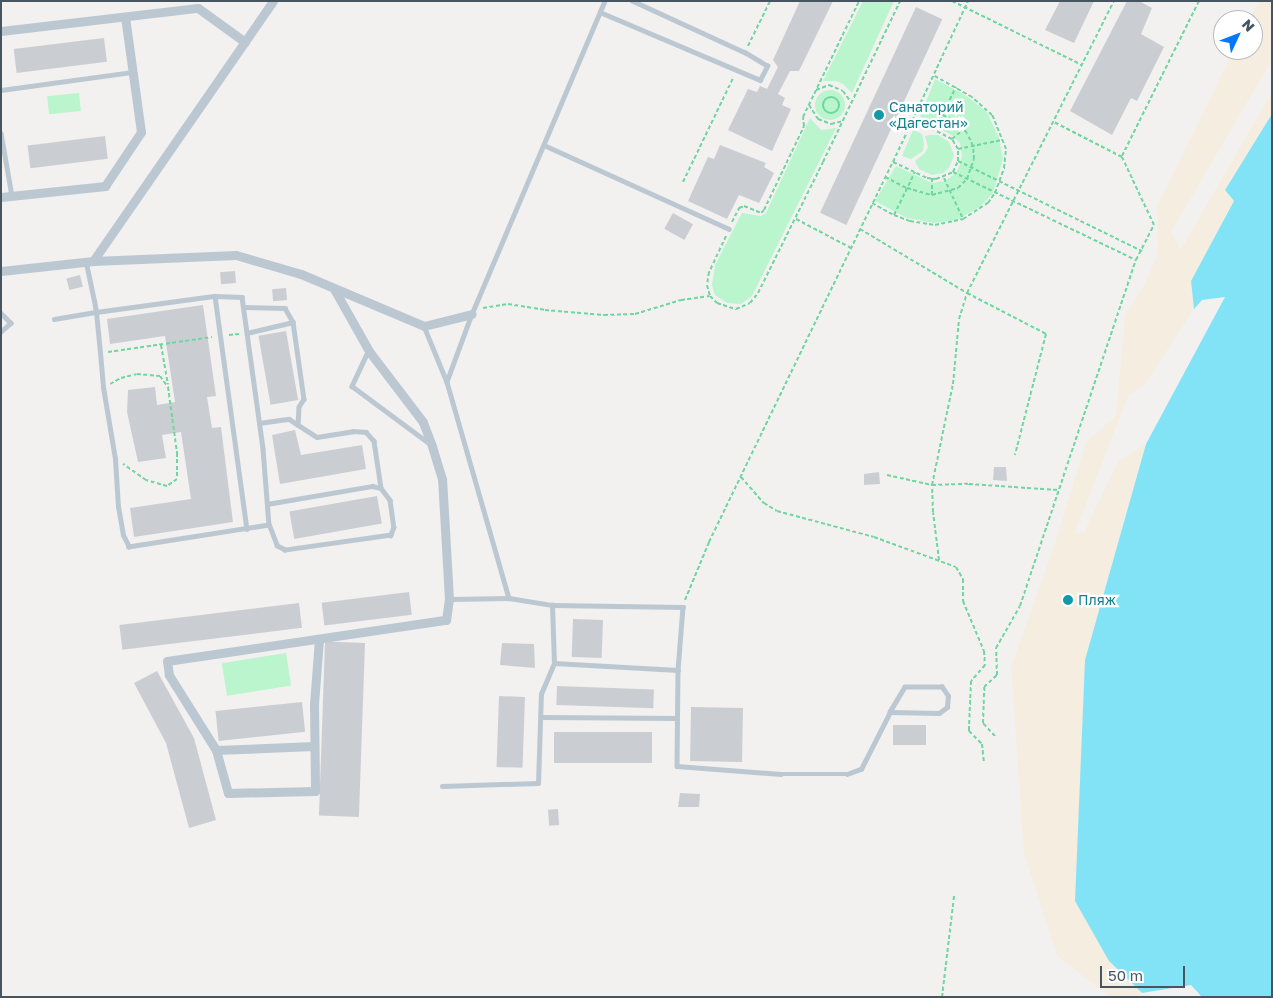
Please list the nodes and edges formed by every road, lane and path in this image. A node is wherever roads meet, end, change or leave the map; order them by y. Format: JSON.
{"nodes":[{"id":1,"x":273,"y":1,"type":"edge"},
{"id":2,"x":604,"y":1,"type":"edge"},
{"id":3,"x":632,"y":1,"type":"edge"},
{"id":4,"x":770,"y":1,"type":"edge"},
{"id":5,"x":859,"y":1,"type":"edge"},
{"id":6,"x":900,"y":1,"type":"edge"},
{"id":7,"x":952,"y":1,"type":"edge"},
{"id":8,"x":968,"y":1,"type":"edge"},
{"id":9,"x":1114,"y":1,"type":"edge"},
{"id":10,"x":1199,"y":1,"type":"edge"},
{"id":11,"x":965,"y":8,"type":"junction"},
{"id":12,"x":600,"y":12,"type":"junction"},
{"id":13,"x":125,"y":17,"type":"junction"},
{"id":14,"x":1,"y":31,"type":"edge"},
{"id":15,"x":245,"y":42,"type":"junction"},
{"id":16,"x":745,"y":53,"type":"junction"},
{"id":17,"x":1082,"y":65,"type":"junction"},
{"id":18,"x":736,"y":71,"type":"junction"},
{"id":19,"x":133,"y":72,"type":"junction"},
{"id":20,"x":933,"y":75,"type":"junction"},
{"id":21,"x":956,"y":87,"type":"junction"},
{"id":22,"x":1,"y":90,"type":"edge"},
{"id":23,"x":816,"y":90,"type":"junction"},
{"id":24,"x":829,"y":97,"type":"joint"},
{"id":25,"x":851,"y":102,"type":"junction"},
{"id":26,"x":920,"y":104,"type":"junction"},
{"id":27,"x":809,"y":105,"type":"junction"},
{"id":28,"x":942,"y":114,"type":"junction"},
{"id":29,"x":913,"y":119,"type":"junction"},
{"id":30,"x":843,"y":121,"type":"junction"},
{"id":31,"x":1054,"y":122,"type":"junction"},
{"id":32,"x":964,"y":128,"type":"junction"},
{"id":33,"x":935,"y":129,"type":"junction"},
{"id":34,"x":1,"y":133,"type":"edge"},
{"id":35,"x":952,"y":139,"type":"junction"},
{"id":36,"x":1003,"y":140,"type":"junction"},
{"id":37,"x":544,"y":145,"type":"junction"},
{"id":38,"x":973,"y":146,"type":"junction"},
{"id":39,"x":958,"y":149,"type":"junction"},
{"id":40,"x":1122,"y":157,"type":"junction"},
{"id":41,"x":958,"y":161,"type":"junction"},
{"id":42,"x":893,"y":162,"type":"junction"},
{"id":43,"x":972,"y":168,"type":"junction"},
{"id":44,"x":915,"y":172,"type":"junction"},
{"id":45,"x":953,"y":172,"type":"junction"},
{"id":46,"x":886,"y":177,"type":"junction"},
{"id":47,"x":932,"y":178,"type":"junction"},
{"id":48,"x":944,"y":178,"type":"junction"},
{"id":49,"x":967,"y":179,"type":"junction"},
{"id":50,"x":683,"y":182,"type":"dead end"},
{"id":51,"x":1000,"y":182,"type":"junction"},
{"id":52,"x":907,"y":188,"type":"junction"},
{"id":53,"x":950,"y":191,"type":"junction"},
{"id":54,"x":1020,"y":192,"type":"junction"},
{"id":55,"x":995,"y":193,"type":"junction"},
{"id":56,"x":932,"y":195,"type":"junction"},
{"id":57,"x":12,"y":196,"type":"junction"},
{"id":58,"x":1,"y":197,"type":"edge"},
{"id":59,"x":1014,"y":202,"type":"junction"},
{"id":60,"x":872,"y":203,"type":"junction"},
{"id":61,"x":894,"y":215,"type":"junction"},
{"id":62,"x":963,"y":218,"type":"junction"},
{"id":63,"x":796,"y":219,"type":"junction"},
{"id":64,"x":729,"y":229,"type":"junction"},
{"id":65,"x":860,"y":229,"type":"junction"},
{"id":66,"x":851,"y":248,"type":"junction"},
{"id":67,"x":1142,"y":251,"type":"junction"},
{"id":68,"x":1136,"y":260,"type":"junction"},
{"id":69,"x":89,"y":262,"type":"junction"},
{"id":70,"x":1,"y":270,"type":"edge"},
{"id":71,"x":334,"y":289,"type":"junction"},
{"id":72,"x":967,"y":293,"type":"junction"},
{"id":73,"x":215,"y":296,"type":"junction"},
{"id":74,"x":710,"y":296,"type":"junction"},
{"id":75,"x":243,"y":307,"type":"junction"},
{"id":76,"x":96,"y":312,"type":"junction"},
{"id":77,"x":1,"y":313,"type":"edge"},
{"id":78,"x":472,"y":314,"type":"junction"},
{"id":79,"x":54,"y":319,"type":"dead end"},
{"id":80,"x":293,"y":322,"type":"junction"},
{"id":81,"x":424,"y":326,"type":"junction"},
{"id":82,"x":1,"y":332,"type":"edge"},
{"id":83,"x":246,"y":333,"type":"junction"},
{"id":84,"x":222,"y":336,"type":"junction"},
{"id":85,"x":161,"y":345,"type":"junction"},
{"id":86,"x":369,"y":351,"type":"junction"},
{"id":87,"x":100,"y":353,"type":"junction"},
{"id":88,"x":447,"y":382,"type":"junction"},
{"id":89,"x":103,"y":387,"type":"junction"},
{"id":90,"x":168,"y":387,"type":"junction"},
{"id":91,"x":259,"y":423,"type":"junction"},
{"id":92,"x":298,"y":425,"type":"junction"},
{"id":93,"x":432,"y":446,"type":"junction"},
{"id":94,"x":1015,"y":455,"type":"dead end"},
{"id":95,"x":115,"y":460,"type":"junction"},
{"id":96,"x":887,"y":475,"type":"dead end"},
{"id":97,"x":741,"y":477,"type":"junction"},
{"id":98,"x":932,"y":485,"type":"junction"},
{"id":99,"x":382,"y":488,"type":"junction"},
{"id":100,"x":1059,"y":490,"type":"junction"},
{"id":101,"x":268,"y":504,"type":"junction"},
{"id":102,"x":269,"y":525,"type":"junction"},
{"id":103,"x":248,"y":529,"type":"junction"},
{"id":104,"x":939,"y":560,"type":"junction"},
{"id":105,"x":509,"y":598,"type":"junction"},
{"id":106,"x":450,"y":599,"type":"junction"},
{"id":107,"x":552,"y":605,"type":"junction"},
{"id":108,"x":683,"y":607,"type":"junction"},
{"id":109,"x":319,"y":639,"type":"junction"},
{"id":110,"x":554,"y":664,"type":"junction"},
{"id":111,"x":678,"y":670,"type":"junction"},
{"id":112,"x":890,"y":712,"type":"junction"},
{"id":113,"x":541,"y":717,"type":"junction"},
{"id":114,"x":677,"y":718,"type":"junction"},
{"id":115,"x":995,"y":736,"type":"dead end"},
{"id":116,"x":314,"y":746,"type":"junction"},
{"id":117,"x":216,"y":750,"type":"junction"},
{"id":118,"x":984,"y":762,"type":"dead end"},
{"id":119,"x":442,"y":786,"type":"dead end"},
{"id":120,"x":954,"y":896,"type":"dead end"},
{"id":121,"x":942,"y":997,"type":"edge"}],
"edges":[{"from":1,"to":15,"type":"street"},
{"from":2,"to":12,"type":"lane"},
{"from":3,"to":16,"type":"lane"},
{"from":4,"to":16,"type":"path"},
{"from":5,"to":23,"type":"path"},
{"from":6,"to":25,"type":"path"},
{"from":7,"to":11,"type":"path"},
{"from":8,"to":11,"type":"path"},
{"from":9,"to":17,"type":"path"},
{"from":10,"to":40,"type":"path"},
{"from":11,"to":17,"type":"path"},
{"from":11,"to":20,"type":"path"},
{"from":12,"to":18,"type":"lane"},
{"from":12,"to":37,"type":"lane"},
{"from":13,"to":14,"type":"street"},
{"from":13,"to":15,"type":"street"},
{"from":13,"to":19,"type":"street"},
{"from":15,"to":69,"type":"street"},
{"from":16,"to":18,"type":"lane"},
{"from":17,"to":31,"type":"path"},
{"from":18,"to":50,"type":"path"},
{"from":19,"to":22,"type":"lane"},
{"from":19,"to":57,"type":"street"},
{"from":20,"to":21,"type":"path"},
{"from":20,"to":26,"type":"path"},
{"from":21,"to":28,"type":"path"},
{"from":21,"to":36,"type":"path"},
{"from":23,"to":25,"type":"path"},
{"from":23,"to":27,"type":"path"},
{"from":24,"to":24,"type":"path"},
{"from":25,"to":30,"type":"path"},
{"from":26,"to":28,"type":"path"},
{"from":26,"to":29,"type":"path"},
{"from":27,"to":30,"type":"path"},
{"from":27,"to":64,"type":"path"},
{"from":28,"to":32,"type":"path"},
{"from":28,"to":33,"type":"path"},
{"from":29,"to":33,"type":"path"},
{"from":29,"to":42,"type":"path"},
{"from":30,"to":63,"type":"path"},
{"from":31,"to":40,"type":"path"},
{"from":31,"to":54,"type":"path"},
{"from":32,"to":35,"type":"path"},
{"from":32,"to":38,"type":"path"},
{"from":33,"to":35,"type":"path"},
{"from":34,"to":57,"type":"lane"},
{"from":35,"to":39,"type":"path"},
{"from":36,"to":38,"type":"path"},
{"from":36,"to":51,"type":"path"},
{"from":37,"to":64,"type":"lane"},
{"from":37,"to":78,"type":"lane"},
{"from":38,"to":39,"type":"path"},
{"from":38,"to":43,"type":"path"},
{"from":39,"to":41,"type":"path"},
{"from":40,"to":67,"type":"path"},
{"from":41,"to":43,"type":"path"},
{"from":41,"to":45,"type":"path"},
{"from":42,"to":44,"type":"path"},
{"from":42,"to":46,"type":"path"},
{"from":43,"to":49,"type":"path"},
{"from":43,"to":51,"type":"path"},
{"from":44,"to":47,"type":"path"},
{"from":44,"to":52,"type":"path"},
{"from":45,"to":48,"type":"path"},
{"from":45,"to":49,"type":"path"},
{"from":46,"to":52,"type":"path"},
{"from":46,"to":60,"type":"path"},
{"from":47,"to":48,"type":"path"},
{"from":47,"to":56,"type":"path"},
{"from":48,"to":53,"type":"path"},
{"from":49,"to":53,"type":"path"},
{"from":49,"to":55,"type":"path"},
{"from":51,"to":54,"type":"path"},
{"from":51,"to":55,"type":"path"},
{"from":52,"to":56,"type":"path"},
{"from":52,"to":61,"type":"path"},
{"from":53,"to":56,"type":"path"},
{"from":53,"to":62,"type":"path"},
{"from":54,"to":59,"type":"path"},
{"from":54,"to":67,"type":"path"},
{"from":55,"to":59,"type":"path"},
{"from":55,"to":62,"type":"path"},
{"from":57,"to":58,"type":"street"},
{"from":59,"to":68,"type":"path"},
{"from":59,"to":72,"type":"path"},
{"from":60,"to":61,"type":"path"},
{"from":60,"to":65,"type":"path"},
{"from":61,"to":62,"type":"path"},
{"from":63,"to":66,"type":"path"},
{"from":63,"to":74,"type":"path"},
{"from":64,"to":74,"type":"path"},
{"from":65,"to":66,"type":"path"},
{"from":65,"to":72,"type":"path"},
{"from":66,"to":97,"type":"path"},
{"from":67,"to":68,"type":"path"},
{"from":68,"to":100,"type":"path"},
{"from":69,"to":70,"type":"street"},
{"from":69,"to":71,"type":"street"},
{"from":69,"to":76,"type":"lane"},
{"from":71,"to":81,"type":"street"},
{"from":71,"to":86,"type":"street"},
{"from":72,"to":94,"type":"path"},
{"from":72,"to":98,"type":"path"},
{"from":73,"to":75,"type":"lane"},
{"from":73,"to":76,"type":"lane"},
{"from":73,"to":84,"type":"lane"},
{"from":74,"to":78,"type":"path"},
{"from":75,"to":80,"type":"lane"},
{"from":75,"to":83,"type":"lane"},
{"from":76,"to":79,"type":"lane"},
{"from":76,"to":87,"type":"lane"},
{"from":77,"to":82,"type":"lane"},
{"from":78,"to":81,"type":"street"},
{"from":78,"to":88,"type":"lane"},
{"from":80,"to":83,"type":"lane"},
{"from":80,"to":92,"type":"lane"},
{"from":81,"to":88,"type":"lane"},
{"from":83,"to":84,"type":"path"},
{"from":83,"to":91,"type":"lane"},
{"from":84,"to":85,"type":"path"},
{"from":84,"to":103,"type":"lane"},
{"from":85,"to":87,"type":"path"},
{"from":85,"to":90,"type":"path"},
{"from":86,"to":93,"type":"street"},
{"from":86,"to":93,"type":"lane"},
{"from":87,"to":89,"type":"lane"},
{"from":88,"to":105,"type":"lane"},
{"from":89,"to":90,"type":"path"},
{"from":89,"to":95,"type":"lane"},
{"from":90,"to":95,"type":"path"},
{"from":91,"to":92,"type":"lane"},
{"from":91,"to":101,"type":"lane"},
{"from":92,"to":99,"type":"lane"},
{"from":93,"to":106,"type":"street"},
{"from":95,"to":103,"type":"lane"},
{"from":96,"to":98,"type":"path"},
{"from":97,"to":104,"type":"path"},
{"from":97,"to":108,"type":"path"},
{"from":98,"to":100,"type":"path"},
{"from":98,"to":104,"type":"path"},
{"from":99,"to":101,"type":"lane"},
{"from":99,"to":102,"type":"lane"},
{"from":100,"to":115,"type":"path"},
{"from":101,"to":102,"type":"lane"},
{"from":102,"to":103,"type":"lane"},
{"from":104,"to":118,"type":"path"},
{"from":105,"to":106,"type":"lane"},
{"from":105,"to":107,"type":"lane"},
{"from":106,"to":109,"type":"street"},
{"from":107,"to":108,"type":"lane"},
{"from":107,"to":110,"type":"lane"},
{"from":108,"to":111,"type":"lane"},
{"from":109,"to":116,"type":"street"},
{"from":109,"to":117,"type":"street"},
{"from":110,"to":111,"type":"lane"},
{"from":110,"to":113,"type":"lane"},
{"from":111,"to":114,"type":"lane"},
{"from":112,"to":112,"type":"lane"},
{"from":112,"to":114,"type":"lane"},
{"from":113,"to":114,"type":"lane"},
{"from":113,"to":119,"type":"lane"},
{"from":116,"to":117,"type":"street"},
{"from":116,"to":117,"type":"street"},
{"from":120,"to":121,"type":"path"}]}
